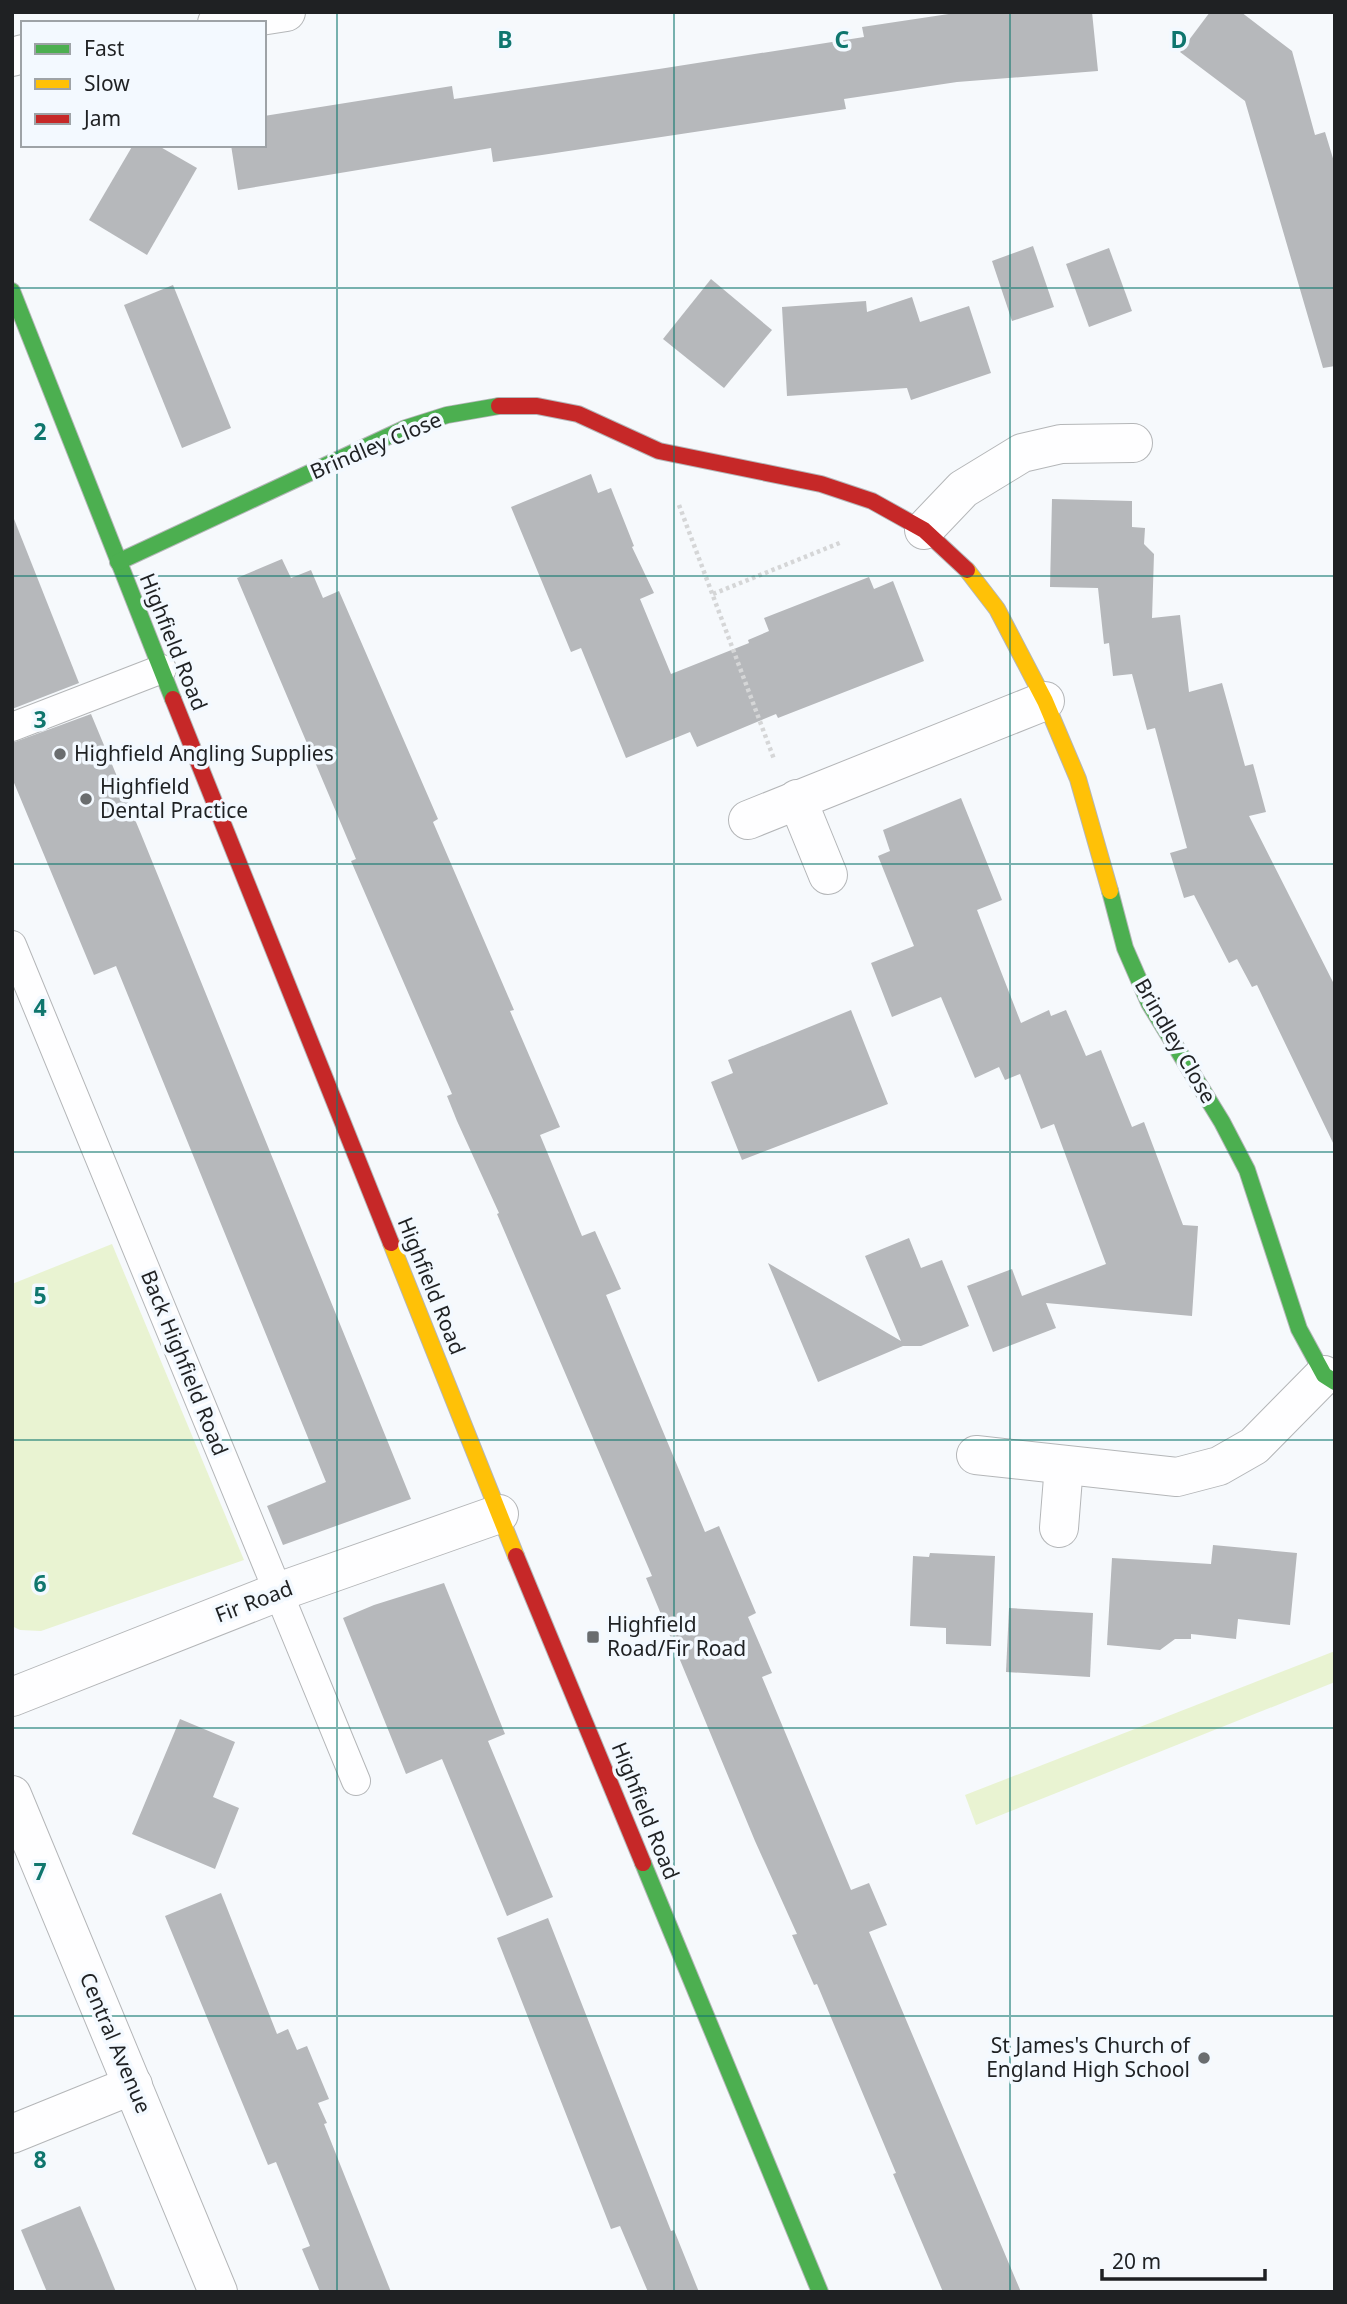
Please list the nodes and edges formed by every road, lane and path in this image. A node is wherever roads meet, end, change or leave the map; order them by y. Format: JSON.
{"nodes":[{"id":1,"x":286,"y":12,"type":"edge"},
{"id":2,"x":230,"y":21,"type":"edge"},
{"id":3,"x":12,"y":291,"type":"edge"},
{"id":4,"x":1133,"y":443,"type":"dead end"},
{"id":5,"x":659,"y":451,"type":"junction"},
{"id":6,"x":913,"y":524,"type":"junction"},
{"id":7,"x":118,"y":562,"type":"junction"},
{"id":8,"x":713,"y":594,"type":"junction"},
{"id":9,"x":162,"y":669,"type":"junction"},
{"id":10,"x":1045,"y":701,"type":"junction"},
{"id":11,"x":12,"y":727,"type":"edge"},
{"id":12,"x":794,"y":801,"type":"junction"},
{"id":13,"x":748,"y":820,"type":"dead end"},
{"id":14,"x":828,"y":876,"type":"dead end"},
{"id":15,"x":12,"y":945,"type":"edge"},
{"id":16,"x":1330,"y":1378,"type":"edge"},
{"id":17,"x":976,"y":1455,"type":"dead end"},
{"id":18,"x":1064,"y":1465,"type":"junction"},
{"id":19,"x":499,"y":1514,"type":"junction"},
{"id":20,"x":1059,"y":1528,"type":"dead end"},
{"id":21,"x":278,"y":1592,"type":"junction"},
{"id":22,"x":12,"y":1697,"type":"edge"},
{"id":23,"x":356,"y":1781,"type":"dead end"},
{"id":24,"x":12,"y":1795,"type":"edge"},
{"id":25,"x":133,"y":2085,"type":"junction"},
{"id":26,"x":12,"y":2134,"type":"edge"},
{"id":27,"x":218,"y":2292,"type":"edge"},
{"id":28,"x":820,"y":2292,"type":"edge"}],
"edges":[{"from":1,"to":2,"type":"street"},
{"from":3,"to":7,"type":"street","name":"Highfield Road"},
{"from":4,"to":6,"type":"street"},
{"from":5,"to":6,"type":"street","name":"Brindley Close"},
{"from":5,"to":7,"type":"street","name":"Brindley Close"},
{"from":5,"to":8,"type":"path"},
{"from":6,"to":8,"type":"path"},
{"from":6,"to":10,"type":"street","name":"Brindley Close"},
{"from":7,"to":9,"type":"street","name":"Highfield Road"},
{"from":8,"to":12,"type":"path"},
{"from":9,"to":11,"type":"lane"},
{"from":9,"to":19,"type":"street","name":"Highfield Road"},
{"from":10,"to":12,"type":"street"},
{"from":10,"to":16,"type":"street","name":"Brindley Close"},
{"from":12,"to":13,"type":"street"},
{"from":12,"to":14,"type":"street"},
{"from":15,"to":21,"type":"lane","name":"Back Highfield Road"},
{"from":16,"to":18,"type":"street","name":"Brindley Close"},
{"from":17,"to":18,"type":"street","name":"Brindley Close"},
{"from":18,"to":20,"type":"street"},
{"from":19,"to":21,"type":"street","name":"Fir Road"},
{"from":19,"to":28,"type":"street","name":"Highfield Road"},
{"from":21,"to":22,"type":"street","name":"Fir Road"},
{"from":21,"to":23,"type":"lane","name":"Back Highfield Road"},
{"from":24,"to":25,"type":"street","name":"Central Avenue"},
{"from":25,"to":26,"type":"street"},
{"from":25,"to":27,"type":"street","name":"Central Avenue"}]}
